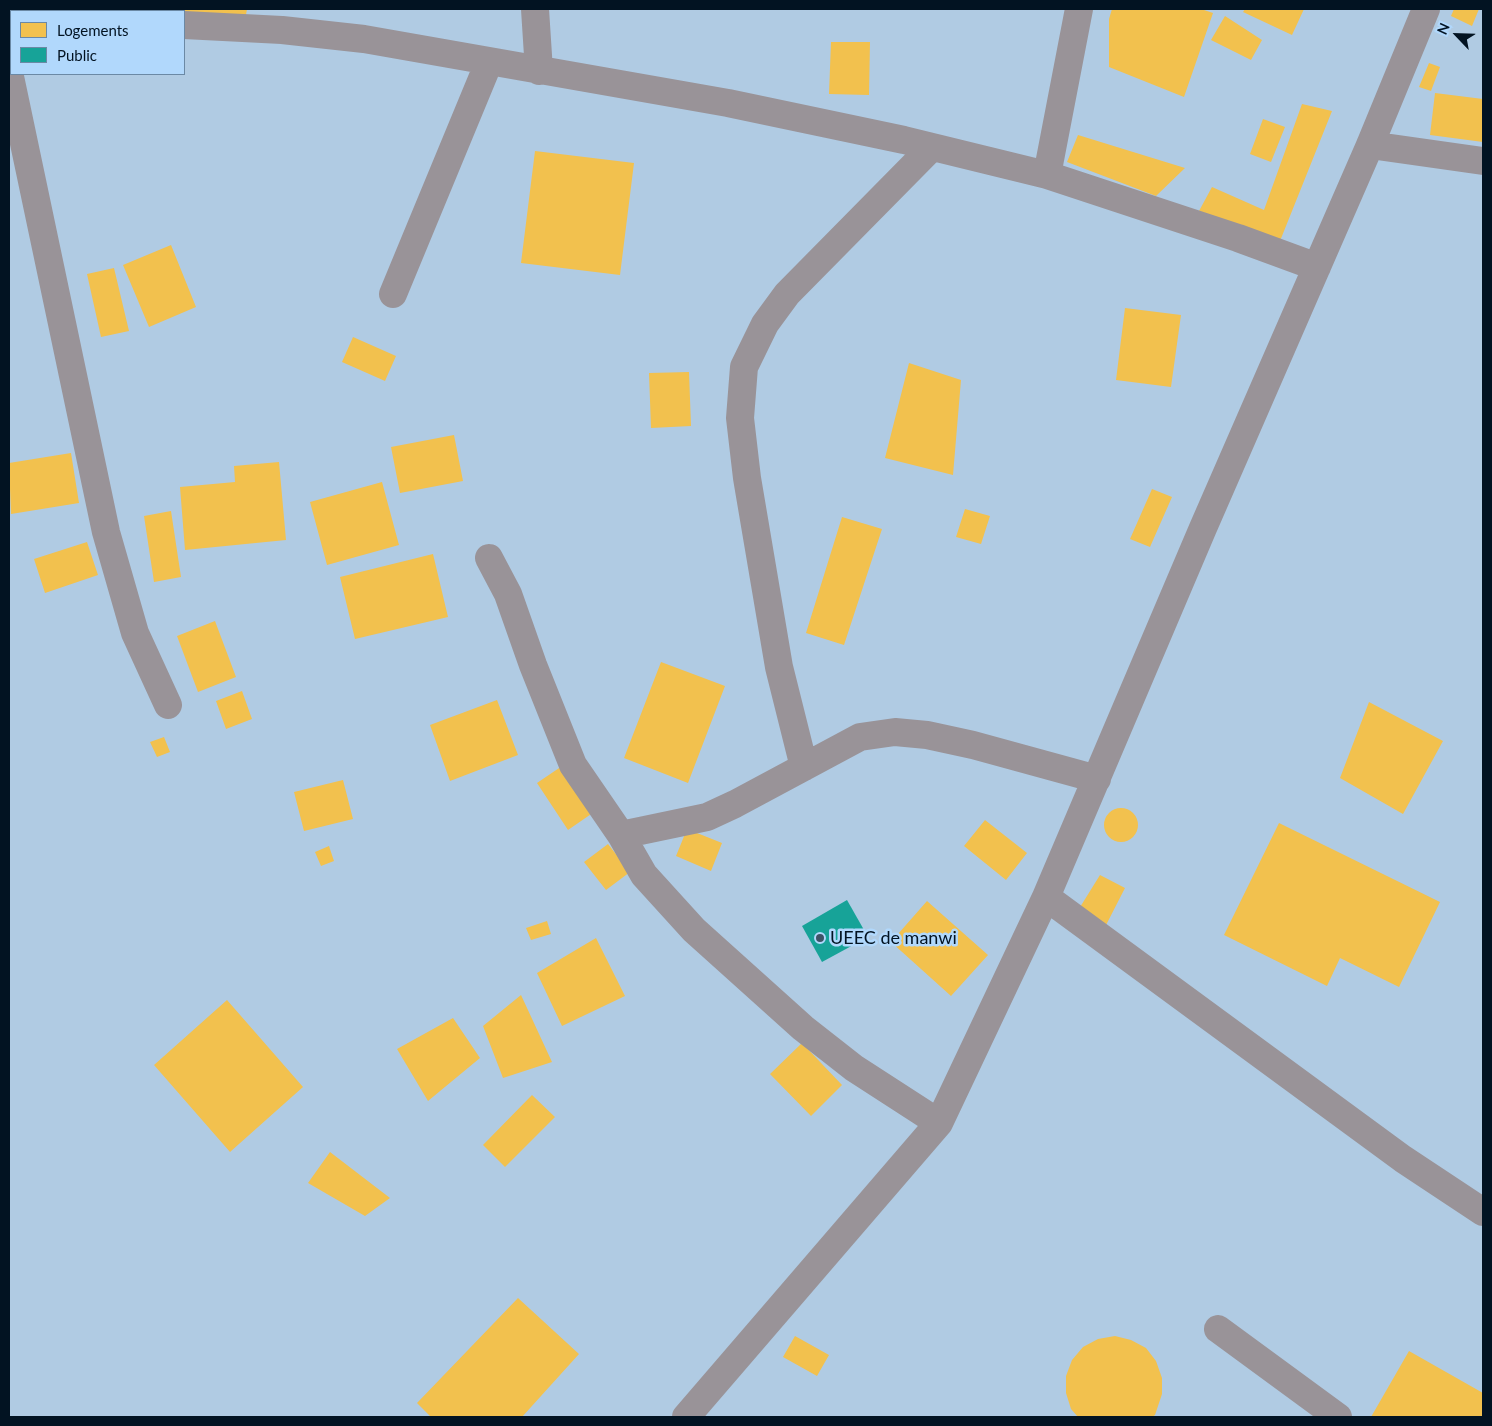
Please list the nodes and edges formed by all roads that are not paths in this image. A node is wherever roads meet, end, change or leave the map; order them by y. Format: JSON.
{"nodes":[{"id":1,"x":535,"y":9,"type":"edge"},
{"id":2,"x":1079,"y":9,"type":"edge"},
{"id":3,"x":1426,"y":9,"type":"edge"},
{"id":4,"x":185,"y":25,"type":"edge"},
{"id":5,"x":489,"y":62,"type":"junction"},
{"id":6,"x":539,"y":70,"type":"junction"},
{"id":7,"x":9,"y":72,"type":"edge"},
{"id":8,"x":1370,"y":145,"type":"junction"},
{"id":9,"x":932,"y":146,"type":"junction"},
{"id":10,"x":1483,"y":161,"type":"edge"},
{"id":11,"x":1047,"y":175,"type":"junction"},
{"id":12,"x":1317,"y":267,"type":"junction"},
{"id":13,"x":393,"y":294,"type":"dead end"},
{"id":14,"x":490,"y":558,"type":"dead end"},
{"id":15,"x":168,"y":706,"type":"dead end"},
{"id":16,"x":804,"y":767,"type":"junction"},
{"id":17,"x":1097,"y":779,"type":"junction"},
{"id":18,"x":621,"y":835,"type":"junction"},
{"id":19,"x":1046,"y":897,"type":"junction"},
{"id":20,"x":939,"y":1123,"type":"junction"},
{"id":21,"x":1483,"y":1212,"type":"edge"},
{"id":22,"x":1218,"y":1329,"type":"dead end"},
{"id":23,"x":686,"y":1417,"type":"edge"},
{"id":24,"x":1338,"y":1417,"type":"edge"}],
"edges":[{"from":1,"to":6,"type":"street"},
{"from":2,"to":11,"type":"street"},
{"from":3,"to":8,"type":"street"},
{"from":4,"to":5,"type":"street"},
{"from":5,"to":6,"type":"street"},
{"from":5,"to":13,"type":"street"},
{"from":6,"to":9,"type":"street"},
{"from":7,"to":15,"type":"street"},
{"from":8,"to":10,"type":"street"},
{"from":8,"to":12,"type":"street"},
{"from":9,"to":11,"type":"street"},
{"from":9,"to":16,"type":"street"},
{"from":11,"to":12,"type":"street"},
{"from":12,"to":17,"type":"street"},
{"from":14,"to":18,"type":"street"},
{"from":16,"to":17,"type":"street"},
{"from":16,"to":18,"type":"street"},
{"from":17,"to":19,"type":"street"},
{"from":18,"to":20,"type":"street"},
{"from":19,"to":20,"type":"street"},
{"from":19,"to":21,"type":"street"},
{"from":20,"to":23,"type":"street"},
{"from":22,"to":24,"type":"street"}]}
